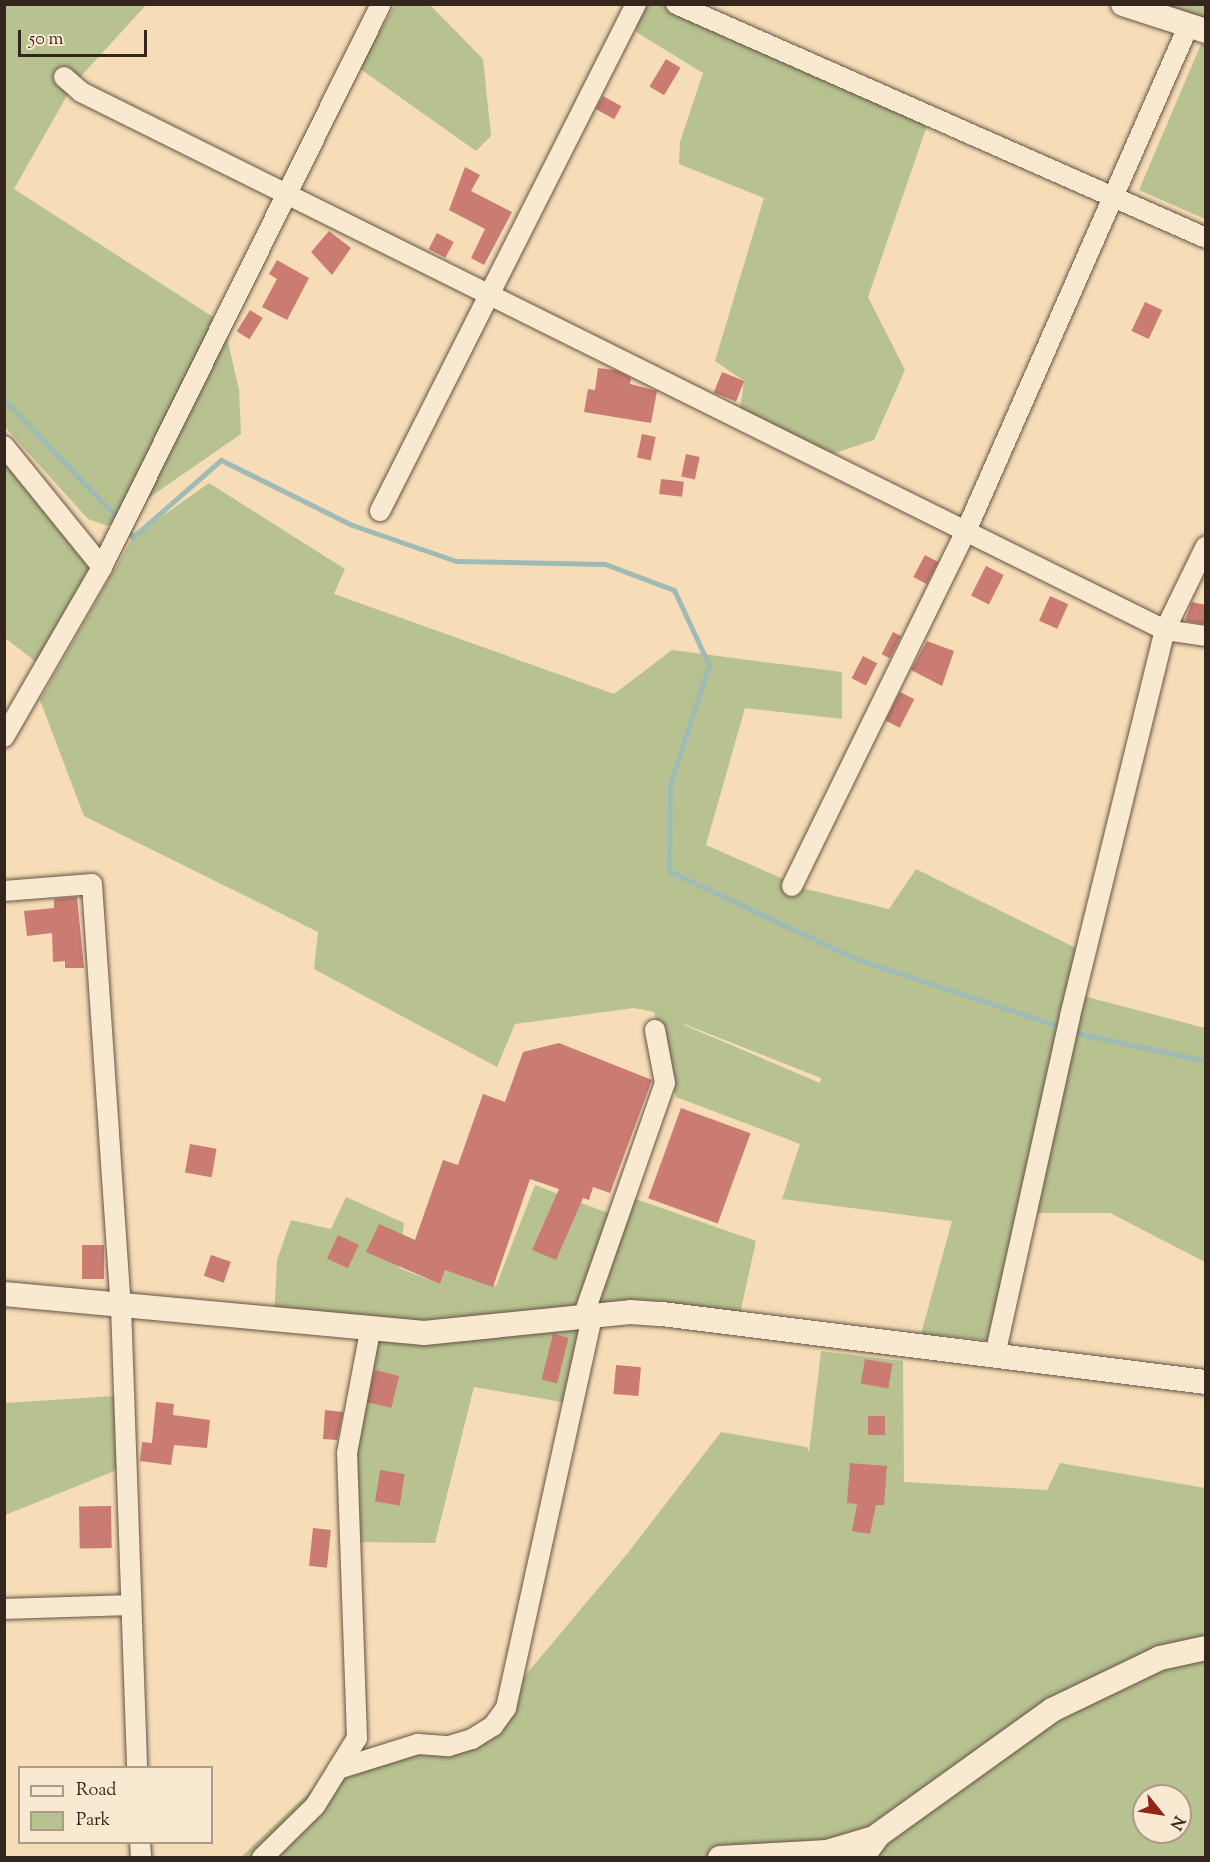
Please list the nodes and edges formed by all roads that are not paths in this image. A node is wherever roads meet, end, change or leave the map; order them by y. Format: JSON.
{"nodes":[{"id":1,"x":381,"y":4,"type":"edge"},
{"id":2,"x":636,"y":4,"type":"edge"},
{"id":3,"x":676,"y":4,"type":"edge"},
{"id":4,"x":1123,"y":4,"type":"edge"},
{"id":5,"x":1197,"y":29,"type":"edge"},
{"id":6,"x":64,"y":77,"type":"dead end"},
{"id":7,"x":287,"y":195,"type":"junction"},
{"id":8,"x":1115,"y":198,"type":"junction"},
{"id":9,"x":1206,"y":238,"type":"edge"},
{"id":10,"x":492,"y":293,"type":"junction"},
{"id":11,"x":4,"y":446,"type":"edge"},
{"id":12,"x":380,"y":510,"type":"dead end"},
{"id":13,"x":966,"y":531,"type":"junction"},
{"id":14,"x":1206,"y":546,"type":"edge"},
{"id":15,"x":102,"y":567,"type":"junction"},
{"id":16,"x":1165,"y":630,"type":"junction"},
{"id":17,"x":1206,"y":636,"type":"edge"},
{"id":18,"x":4,"y":737,"type":"edge"},
{"id":19,"x":792,"y":886,"type":"dead end"},
{"id":20,"x":4,"y":891,"type":"edge"},
{"id":21,"x":655,"y":1030,"type":"dead end"},
{"id":22,"x":4,"y":1294,"type":"edge"},
{"id":23,"x":121,"y":1306,"type":"junction"},
{"id":24,"x":587,"y":1316,"type":"junction"},
{"id":25,"x":370,"y":1331,"type":"junction"},
{"id":26,"x":995,"y":1356,"type":"junction"},
{"id":27,"x":1206,"y":1382,"type":"edge"},
{"id":28,"x":130,"y":1605,"type":"junction"},
{"id":29,"x":4,"y":1609,"type":"edge"},
{"id":30,"x":1206,"y":1648,"type":"edge"},
{"id":31,"x":137,"y":1766,"type":"edge"},
{"id":32,"x":338,"y":1769,"type":"junction"},
{"id":33,"x":885,"y":1830,"type":"junction"},
{"id":34,"x":262,"y":1857,"type":"edge"},
{"id":35,"x":720,"y":1857,"type":"edge"},
{"id":36,"x":864,"y":1857,"type":"edge"}],
"edges":[{"from":1,"to":7,"type":"street"},
{"from":2,"to":10,"type":"street"},
{"from":3,"to":8,"type":"street"},
{"from":4,"to":5,"type":"street"},
{"from":5,"to":8,"type":"street"},
{"from":6,"to":7,"type":"street"},
{"from":7,"to":10,"type":"street"},
{"from":7,"to":15,"type":"street"},
{"from":8,"to":9,"type":"street"},
{"from":8,"to":13,"type":"street"},
{"from":10,"to":12,"type":"street"},
{"from":10,"to":13,"type":"street"},
{"from":11,"to":15,"type":"street"},
{"from":13,"to":16,"type":"street"},
{"from":13,"to":19,"type":"street"},
{"from":14,"to":16,"type":"street"},
{"from":15,"to":18,"type":"street"},
{"from":16,"to":17,"type":"street"},
{"from":16,"to":26,"type":"street"},
{"from":20,"to":23,"type":"street"},
{"from":21,"to":24,"type":"street"},
{"from":22,"to":23,"type":"street"},
{"from":23,"to":25,"type":"street"},
{"from":23,"to":28,"type":"street"},
{"from":24,"to":25,"type":"street"},
{"from":24,"to":26,"type":"street"},
{"from":24,"to":32,"type":"street"},
{"from":25,"to":32,"type":"street"},
{"from":26,"to":27,"type":"street"},
{"from":28,"to":29,"type":"street"},
{"from":28,"to":31,"type":"street"},
{"from":30,"to":33,"type":"street"},
{"from":32,"to":34,"type":"street"},
{"from":33,"to":35,"type":"street"},
{"from":33,"to":36,"type":"street"}]}
